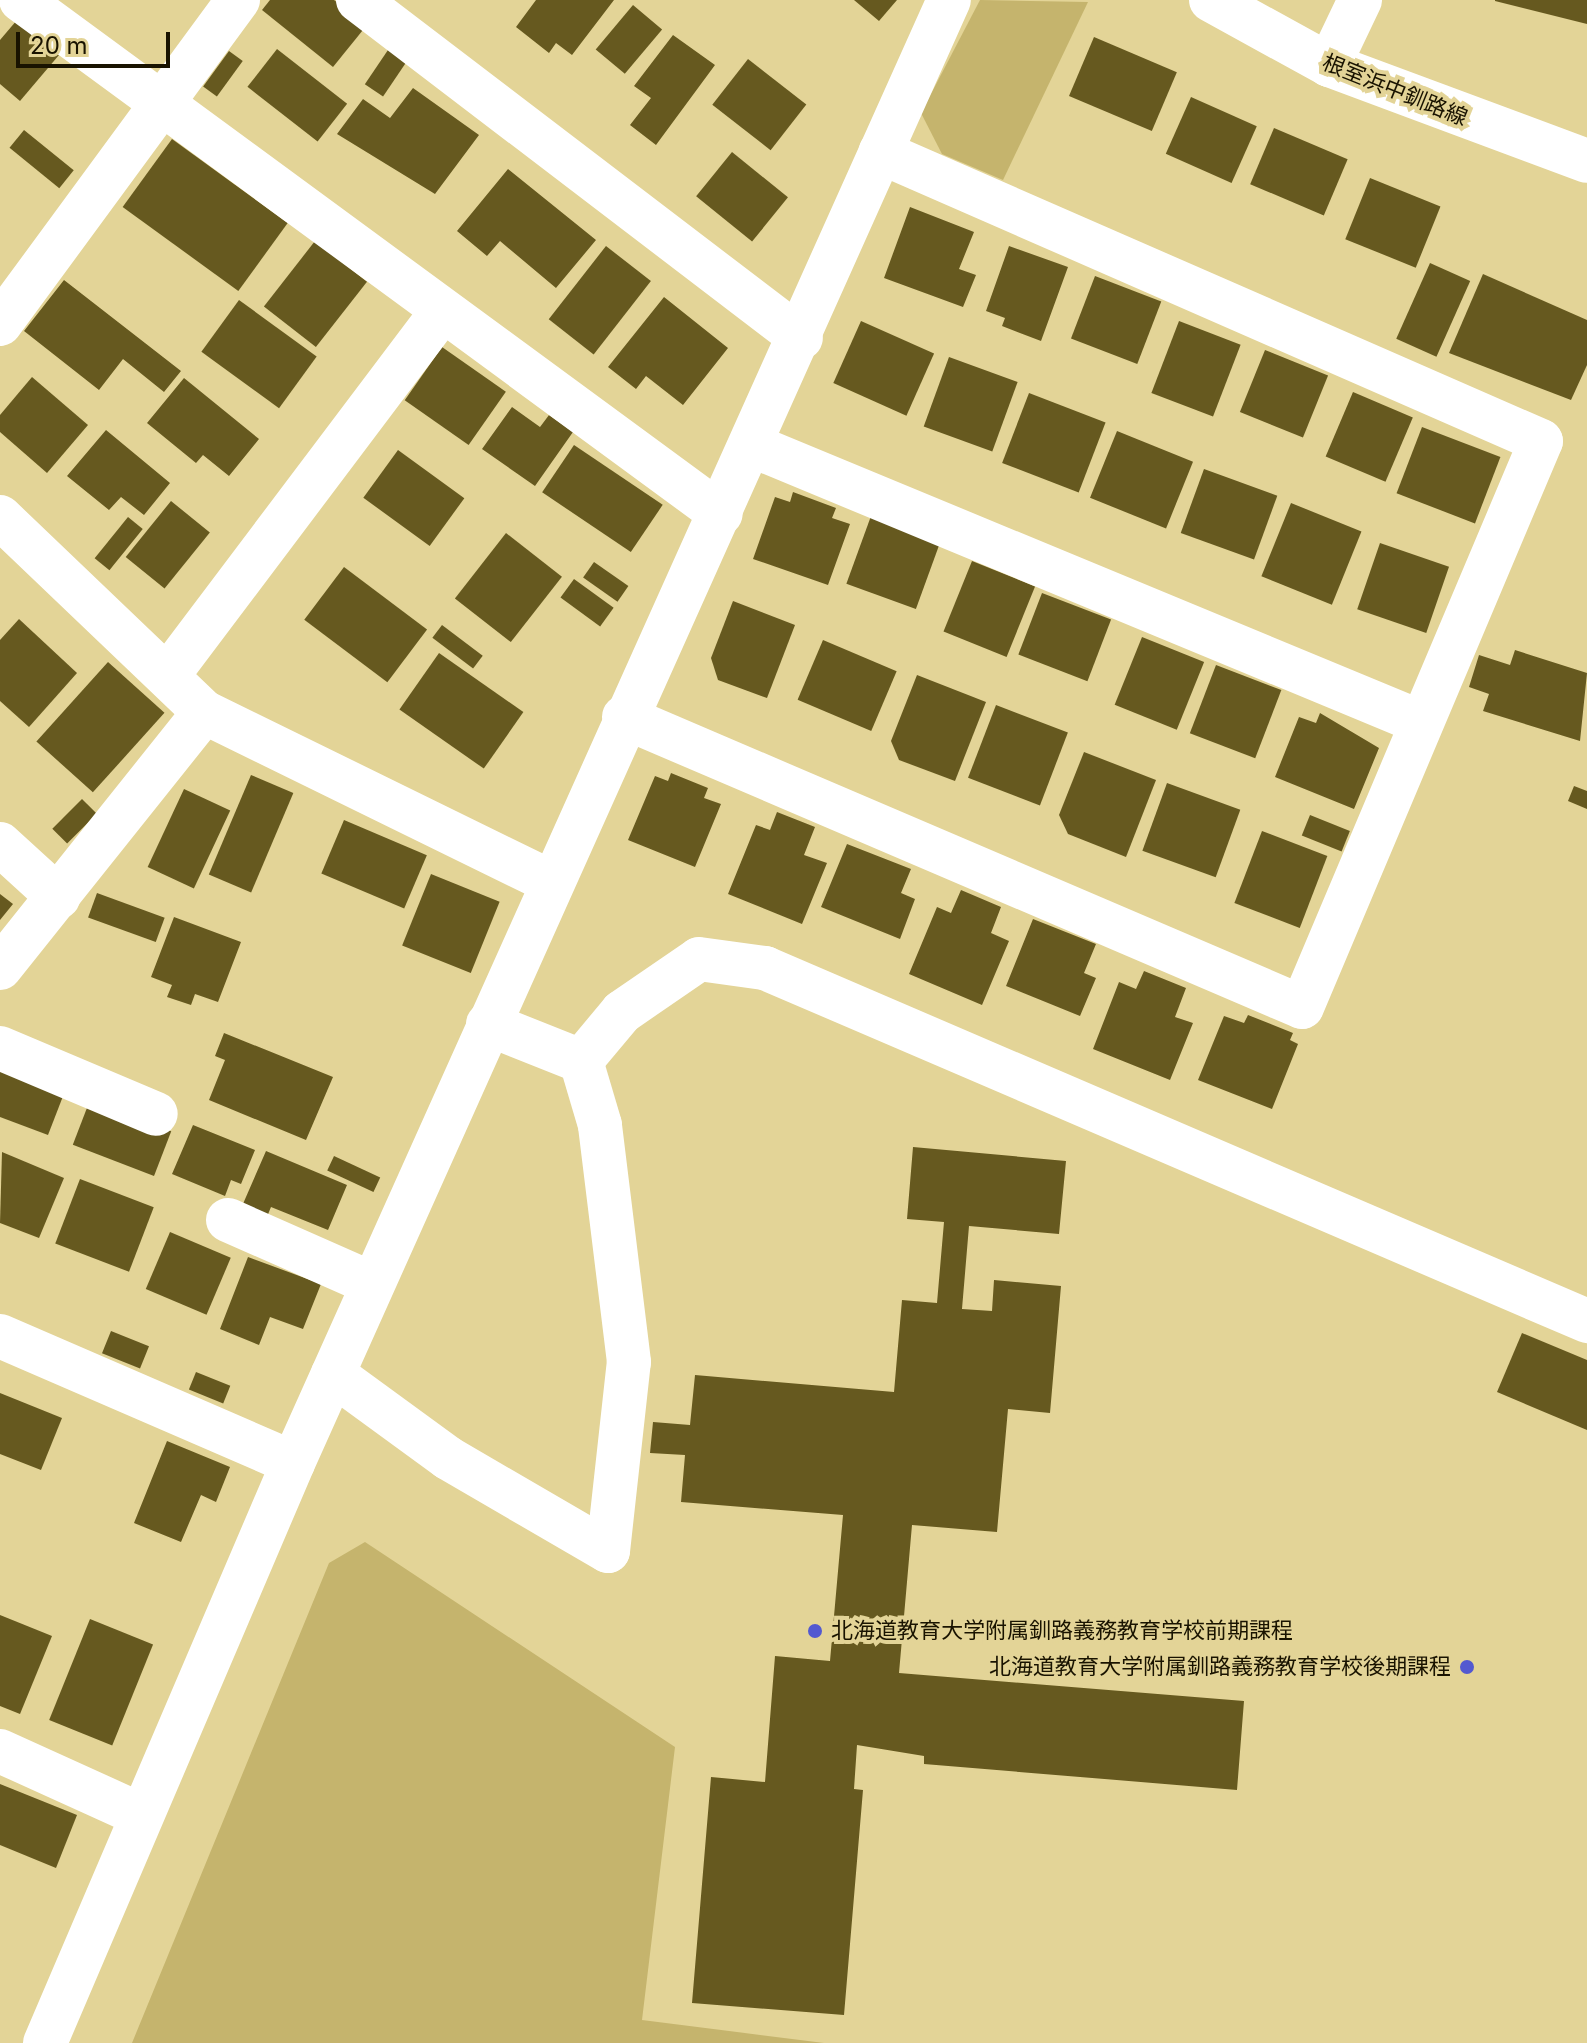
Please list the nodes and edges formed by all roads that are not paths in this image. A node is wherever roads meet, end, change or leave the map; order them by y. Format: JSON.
{"nodes":[{"id":1,"x":21,"y":0,"type":"edge"},
{"id":2,"x":238,"y":0,"type":"edge"},
{"id":3,"x":358,"y":0,"type":"edge"},
{"id":4,"x":949,"y":0,"type":"edge"},
{"id":5,"x":1211,"y":0,"type":"edge"},
{"id":6,"x":1360,"y":0,"type":"edge"},
{"id":7,"x":1329,"y":65,"type":"junction"},
{"id":8,"x":159,"y":105,"type":"junction"},
{"id":9,"x":880,"y":152,"type":"junction"},
{"id":10,"x":1587,"y":161,"type":"edge"},
{"id":11,"x":442,"y":312,"type":"junction"},
{"id":12,"x":0,"y":324,"type":"edge"},
{"id":13,"x":801,"y":338,"type":"junction"},
{"id":14,"x":751,"y":445,"type":"junction"},
{"id":15,"x":721,"y":514,"type":"junction"},
{"id":16,"x":0,"y":517,"type":"edge"},
{"id":17,"x":168,"y":675,"type":"junction"},
{"id":18,"x":204,"y":712,"type":"junction"},
{"id":19,"x":624,"y":717,"type":"junction"},
{"id":20,"x":1418,"y":721,"type":"junction"},
{"id":21,"x":0,"y":844,"type":"edge"},
{"id":22,"x":551,"y":882,"type":"junction"},
{"id":23,"x":58,"y":897,"type":"junction"},
{"id":24,"x":0,"y":968,"type":"edge"},
{"id":25,"x":488,"y":1024,"type":"junction"},
{"id":26,"x":0,"y":1048,"type":"edge"},
{"id":27,"x":581,"y":1061,"type":"junction"},
{"id":28,"x":156,"y":1114,"type":"dead end"},
{"id":29,"x":228,"y":1220,"type":"dead end"},
{"id":30,"x":373,"y":1284,"type":"junction"},
{"id":31,"x":1587,"y":1321,"type":"edge"},
{"id":32,"x":0,"y":1336,"type":"edge"},
{"id":33,"x":333,"y":1374,"type":"junction"},
{"id":34,"x":293,"y":1463,"type":"junction"},
{"id":35,"x":0,"y":1751,"type":"edge"},
{"id":36,"x":139,"y":1814,"type":"junction"},
{"id":37,"x":45,"y":2043,"type":"edge"}],
"edges":[{"from":1,"to":8,"type":"street"},
{"from":2,"to":8,"type":"street"},
{"from":3,"to":13,"type":"street"},
{"from":4,"to":9,"type":"street"},
{"from":5,"to":7,"type":"street","name":"根室浜中釧路線"},
{"from":6,"to":7,"type":"street"},
{"from":7,"to":10,"type":"street","name":"根室浜中釧路線"},
{"from":8,"to":11,"type":"street"},
{"from":8,"to":12,"type":"street"},
{"from":9,"to":13,"type":"street"},
{"from":9,"to":20,"type":"street"},
{"from":11,"to":15,"type":"street"},
{"from":11,"to":17,"type":"street"},
{"from":13,"to":14,"type":"street"},
{"from":14,"to":15,"type":"street"},
{"from":14,"to":20,"type":"street"},
{"from":15,"to":19,"type":"street"},
{"from":16,"to":17,"type":"street"},
{"from":17,"to":18,"type":"street"},
{"from":18,"to":22,"type":"street"},
{"from":18,"to":23,"type":"street"},
{"from":19,"to":20,"type":"street"},
{"from":19,"to":22,"type":"street"},
{"from":21,"to":23,"type":"street"},
{"from":22,"to":25,"type":"street"},
{"from":23,"to":24,"type":"street"},
{"from":25,"to":27,"type":"street"},
{"from":25,"to":30,"type":"street"},
{"from":26,"to":28,"type":"street"},
{"from":27,"to":31,"type":"street"},
{"from":27,"to":33,"type":"street"},
{"from":29,"to":30,"type":"street"},
{"from":30,"to":33,"type":"street"},
{"from":32,"to":34,"type":"street"},
{"from":33,"to":34,"type":"street"},
{"from":34,"to":36,"type":"street"},
{"from":35,"to":36,"type":"street"},
{"from":36,"to":37,"type":"street"}]}
